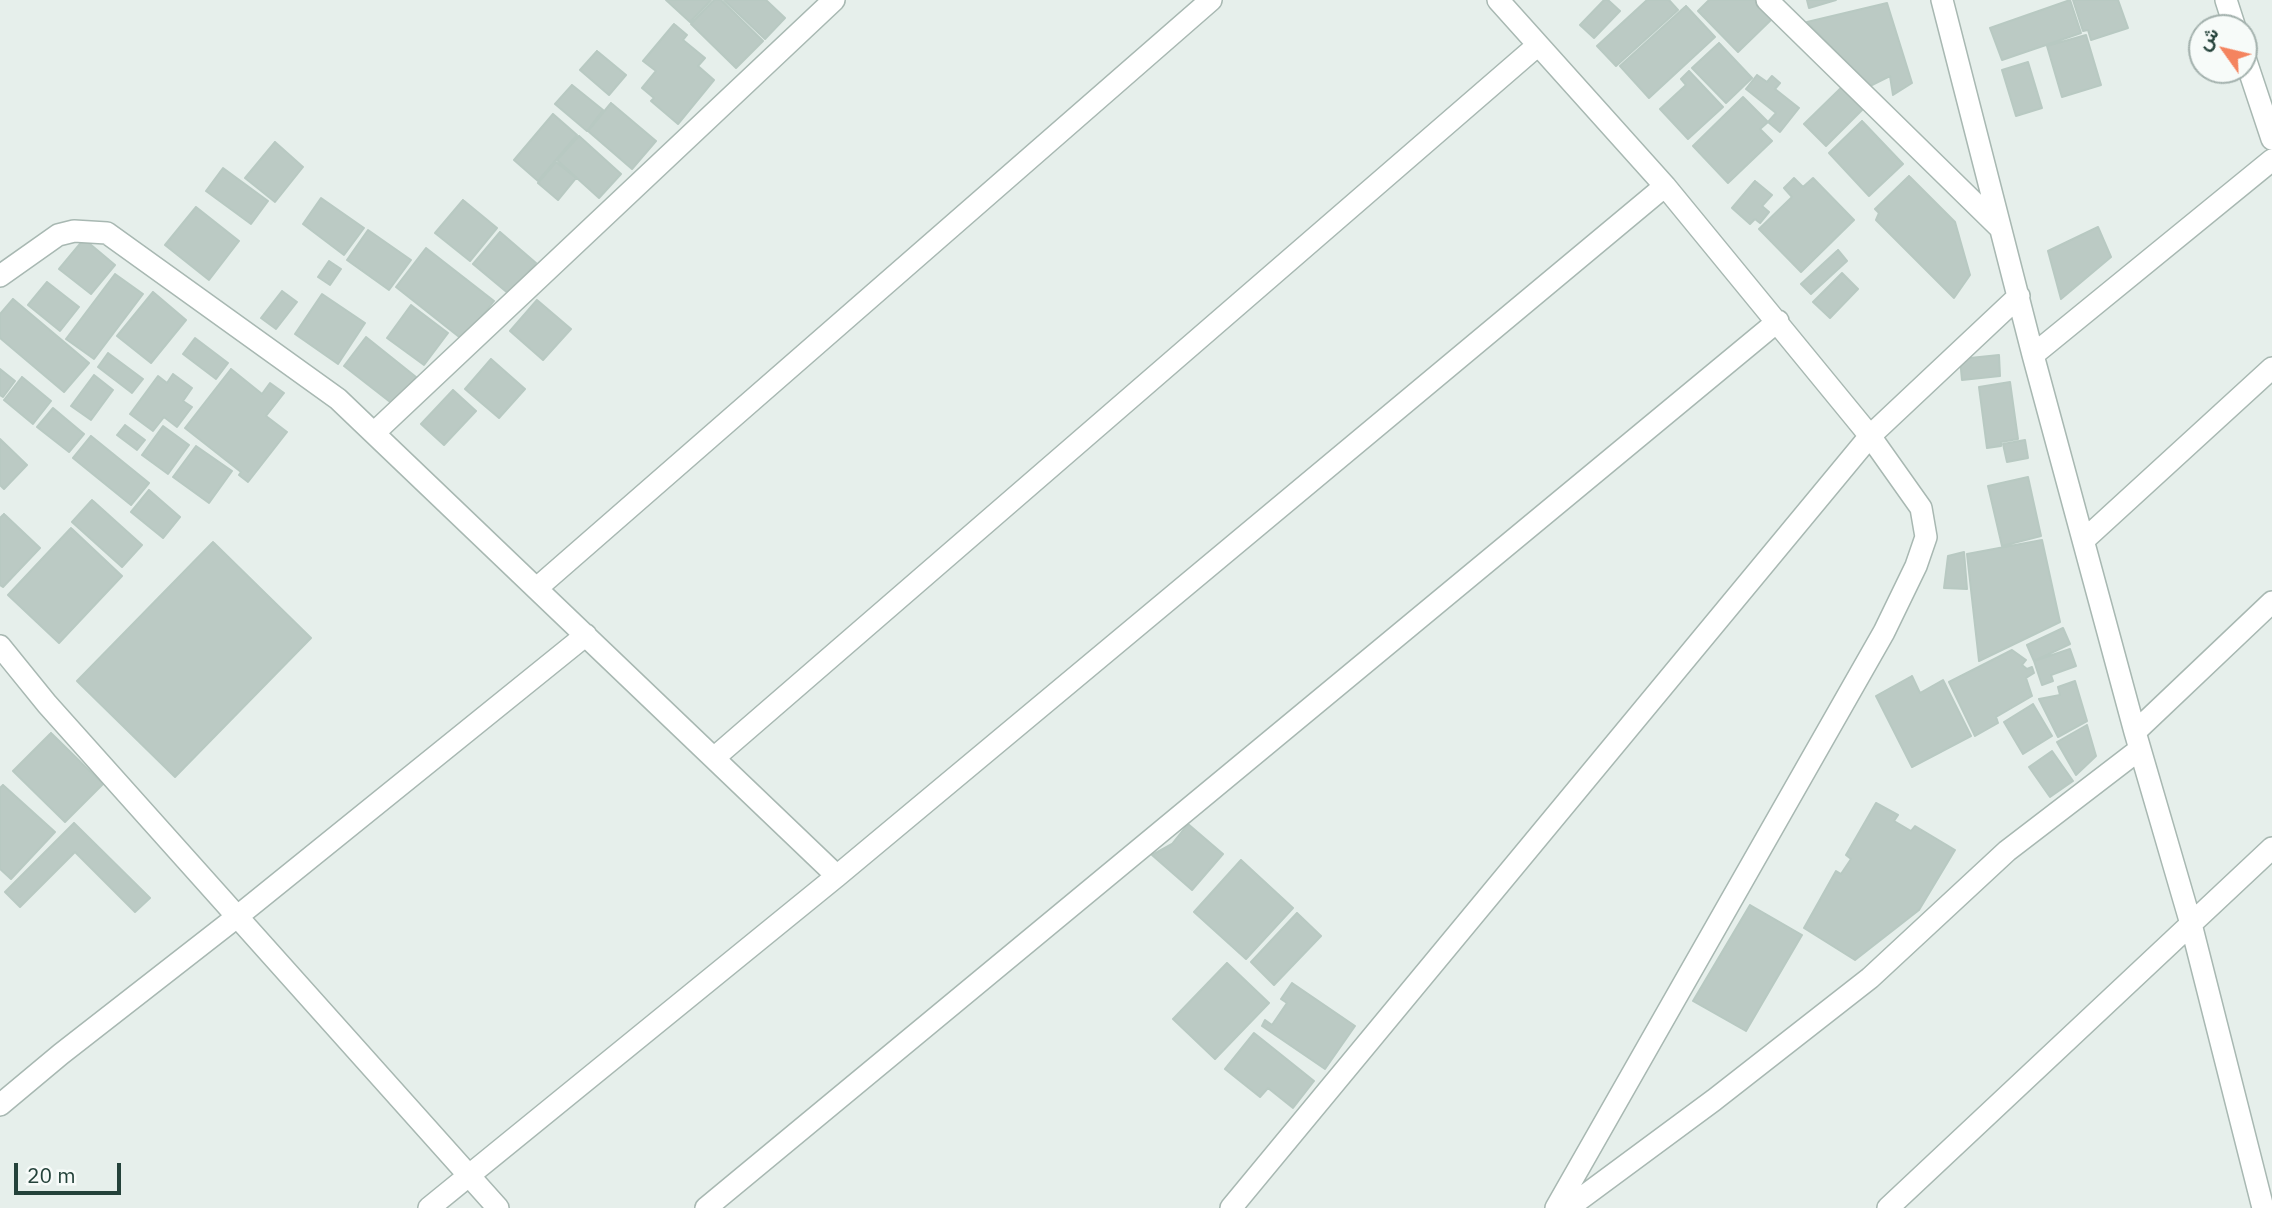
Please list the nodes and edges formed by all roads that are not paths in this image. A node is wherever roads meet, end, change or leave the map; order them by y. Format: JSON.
{"nodes":[{"id":1,"x":834,"y":0,"type":"edge"},
{"id":2,"x":1211,"y":0,"type":"edge"},
{"id":3,"x":1498,"y":0,"type":"edge"},
{"id":4,"x":1767,"y":0,"type":"edge"},
{"id":5,"x":1942,"y":0,"type":"edge"},
{"id":6,"x":1784,"y":10,"type":"edge"},
{"id":7,"x":1538,"y":45,"type":"junction"},
{"id":8,"x":2254,"y":84,"type":"edge"},
{"id":9,"x":2272,"y":139,"type":"edge"},
{"id":10,"x":2272,"y":160,"type":"edge"},
{"id":11,"x":1665,"y":186,"type":"junction"},
{"id":12,"x":2001,"y":230,"type":"junction"},
{"id":13,"x":0,"y":276,"type":"edge"},
{"id":14,"x":2019,"y":296,"type":"junction"},
{"id":15,"x":1777,"y":321,"type":"junction"},
{"id":16,"x":2033,"y":355,"type":"junction"},
{"id":17,"x":2272,"y":368,"type":"edge"},
{"id":18,"x":374,"y":433,"type":"junction"},
{"id":19,"x":1870,"y":436,"type":"junction"},
{"id":20,"x":2084,"y":540,"type":"junction"},
{"id":21,"x":537,"y":589,"type":"junction"},
{"id":22,"x":2272,"y":601,"type":"edge"},
{"id":23,"x":586,"y":635,"type":"junction"},
{"id":24,"x":0,"y":646,"type":"edge"},
{"id":25,"x":2137,"y":741,"type":"junction"},
{"id":26,"x":715,"y":758,"type":"junction"},
{"id":27,"x":2272,"y":848,"type":"edge"},
{"id":28,"x":837,"y":876,"type":"junction"},
{"id":29,"x":238,"y":916,"type":"junction"},
{"id":30,"x":2192,"y":924,"type":"junction"},
{"id":31,"x":0,"y":1105,"type":"edge"},
{"id":32,"x":468,"y":1176,"type":"junction"},
{"id":33,"x":2265,"y":1197,"type":"edge"},
{"id":34,"x":429,"y":1208,"type":"edge"},
{"id":35,"x":498,"y":1208,"type":"edge"},
{"id":36,"x":706,"y":1208,"type":"edge"},
{"id":37,"x":1231,"y":1208,"type":"edge"},
{"id":38,"x":1556,"y":1208,"type":"edge"},
{"id":39,"x":1569,"y":1208,"type":"edge"},
{"id":40,"x":1888,"y":1208,"type":"edge"}],
"edges":[{"from":1,"to":18,"type":"street"},
{"from":2,"to":21,"type":"street"},
{"from":3,"to":7,"type":"street"},
{"from":4,"to":6,"type":"street"},
{"from":5,"to":12,"type":"street"},
{"from":6,"to":12,"type":"street"},
{"from":7,"to":11,"type":"street"},
{"from":7,"to":26,"type":"street"},
{"from":8,"to":9,"type":"street"},
{"from":10,"to":16,"type":"street"},
{"from":11,"to":15,"type":"street"},
{"from":11,"to":28,"type":"street"},
{"from":12,"to":14,"type":"street"},
{"from":13,"to":18,"type":"street"},
{"from":14,"to":16,"type":"street"},
{"from":14,"to":19,"type":"street"},
{"from":15,"to":19,"type":"street"},
{"from":15,"to":36,"type":"street"},
{"from":16,"to":20,"type":"street"},
{"from":17,"to":20,"type":"street"},
{"from":18,"to":21,"type":"street"},
{"from":19,"to":37,"type":"street"},
{"from":19,"to":38,"type":"street"},
{"from":20,"to":25,"type":"street"},
{"from":21,"to":23,"type":"street"},
{"from":22,"to":25,"type":"street"},
{"from":23,"to":26,"type":"street"},
{"from":23,"to":29,"type":"street"},
{"from":24,"to":29,"type":"street"},
{"from":25,"to":30,"type":"street"},
{"from":25,"to":39,"type":"street"},
{"from":26,"to":28,"type":"street"},
{"from":27,"to":30,"type":"street"},
{"from":28,"to":32,"type":"street"},
{"from":29,"to":31,"type":"street"},
{"from":29,"to":32,"type":"street"},
{"from":30,"to":33,"type":"street"},
{"from":30,"to":40,"type":"street"},
{"from":32,"to":34,"type":"street"},
{"from":32,"to":35,"type":"street"}]}
